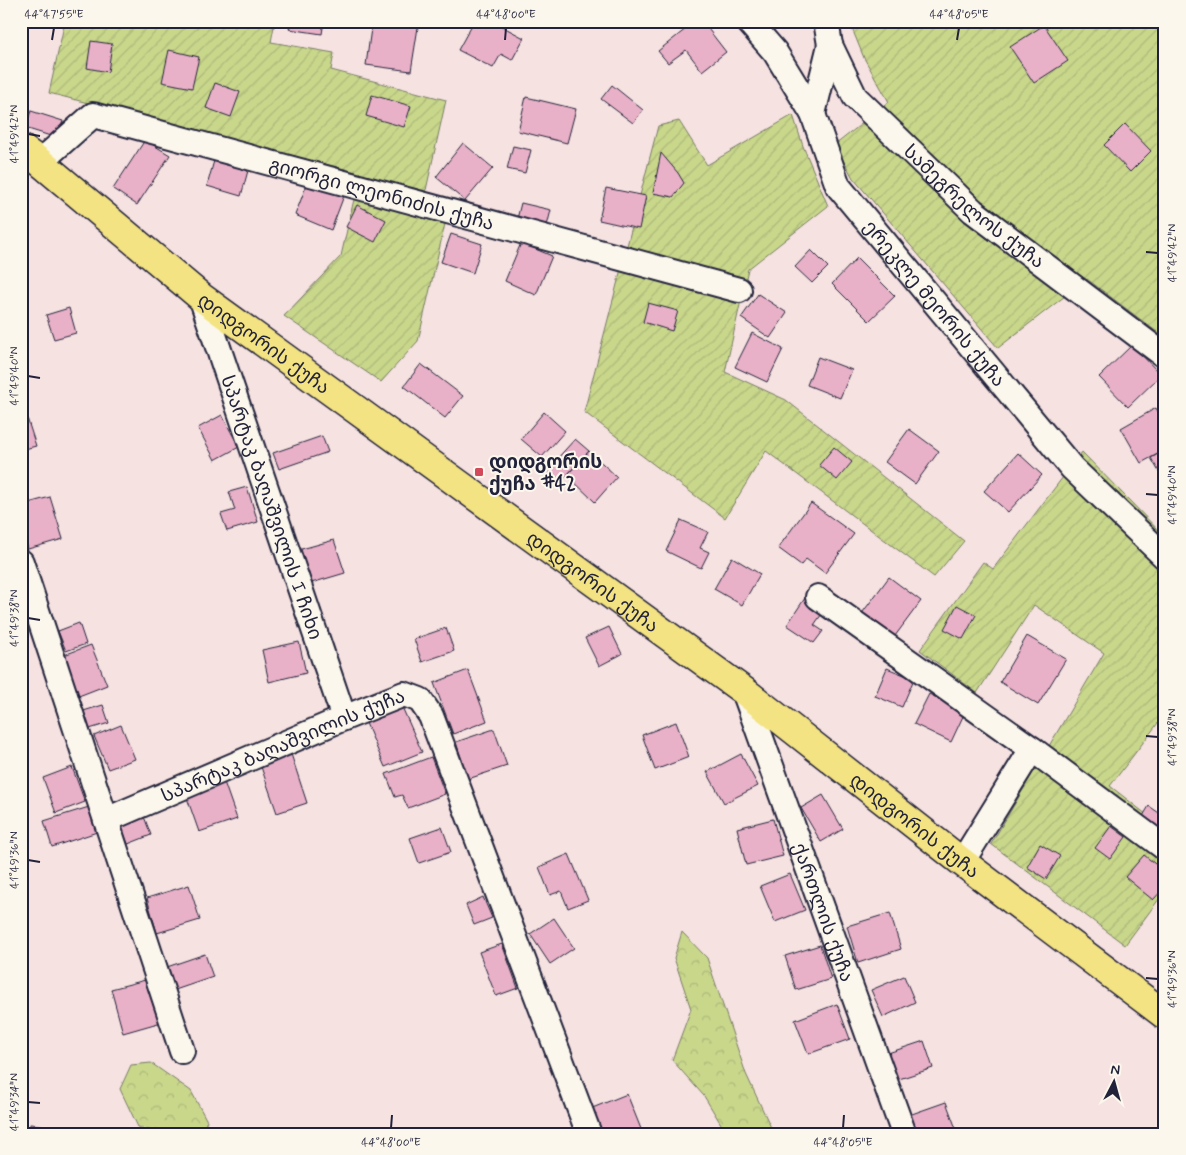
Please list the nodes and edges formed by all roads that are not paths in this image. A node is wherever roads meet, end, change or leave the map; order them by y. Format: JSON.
{"nodes":[{"id":1,"x":748,"y":21,"type":"edge"},
{"id":2,"x":826,"y":21,"type":"edge"},
{"id":3,"x":830,"y":45,"type":"junction"},
{"id":4,"x":813,"y":114,"type":"junction"},
{"id":5,"x":30,"y":155,"type":"edge"},
{"id":6,"x":739,"y":290,"type":"dead end"},
{"id":7,"x":201,"y":297,"type":"junction"},
{"id":8,"x":1165,"y":356,"type":"edge"},
{"id":9,"x":1165,"y":557,"type":"edge"},
{"id":10,"x":21,"y":562,"type":"edge"},
{"id":11,"x":818,"y":597,"type":"dead end"},
{"id":12,"x":744,"y":691,"type":"junction"},
{"id":13,"x":344,"y":718,"type":"junction"},
{"id":14,"x":1032,"y":749,"type":"junction"},
{"id":15,"x":106,"y":820,"type":"junction"},
{"id":16,"x":1165,"y":848,"type":"edge"},
{"id":17,"x":962,"y":862,"type":"junction"},
{"id":18,"x":1165,"y":1015,"type":"edge"},
{"id":19,"x":182,"y":1051,"type":"dead end"},
{"id":20,"x":589,"y":1134,"type":"edge"},
{"id":21,"x":904,"y":1134,"type":"edge"}],
"edges":[{"from":1,"to":4,"type":"street","name":"ერეკლე მეორის ქუჩა"},
{"from":2,"to":3,"type":"street","name":"სამეგრელოს ქუჩა"},
{"from":3,"to":4,"type":"street"},
{"from":3,"to":8,"type":"street","name":"სამეგრელოს ქუჩა"},
{"from":4,"to":9,"type":"street","name":"ერეკლე მეორის ქუჩა"},
{"from":5,"to":6,"type":"street","name":"გიორგი ლეონიძის ქუჩა"},
{"from":5,"to":7,"type":"highway","name":"დიდგორის ქუჩა"},
{"from":7,"to":12,"type":"highway","name":"დიდგორის ქუჩა"},
{"from":7,"to":13,"type":"street","name":"სპარტაკ ბაღაშვილის I ჩიხი"},
{"from":10,"to":15,"type":"street"},
{"from":11,"to":14,"type":"street"},
{"from":12,"to":17,"type":"highway","name":"დიდგორის ქუჩა"},
{"from":12,"to":21,"type":"street","name":"ქართლის ქუჩა"},
{"from":13,"to":15,"type":"street","name":"სპარტაკ ბაღაშვილის ქუჩა"},
{"from":13,"to":20,"type":"street","name":"სპარტაკ ბაღაშვილის ქუჩა"},
{"from":14,"to":16,"type":"street"},
{"from":14,"to":17,"type":"street"},
{"from":15,"to":19,"type":"street"},
{"from":17,"to":18,"type":"highway","name":"დიდგორის ქუჩა"}]}
